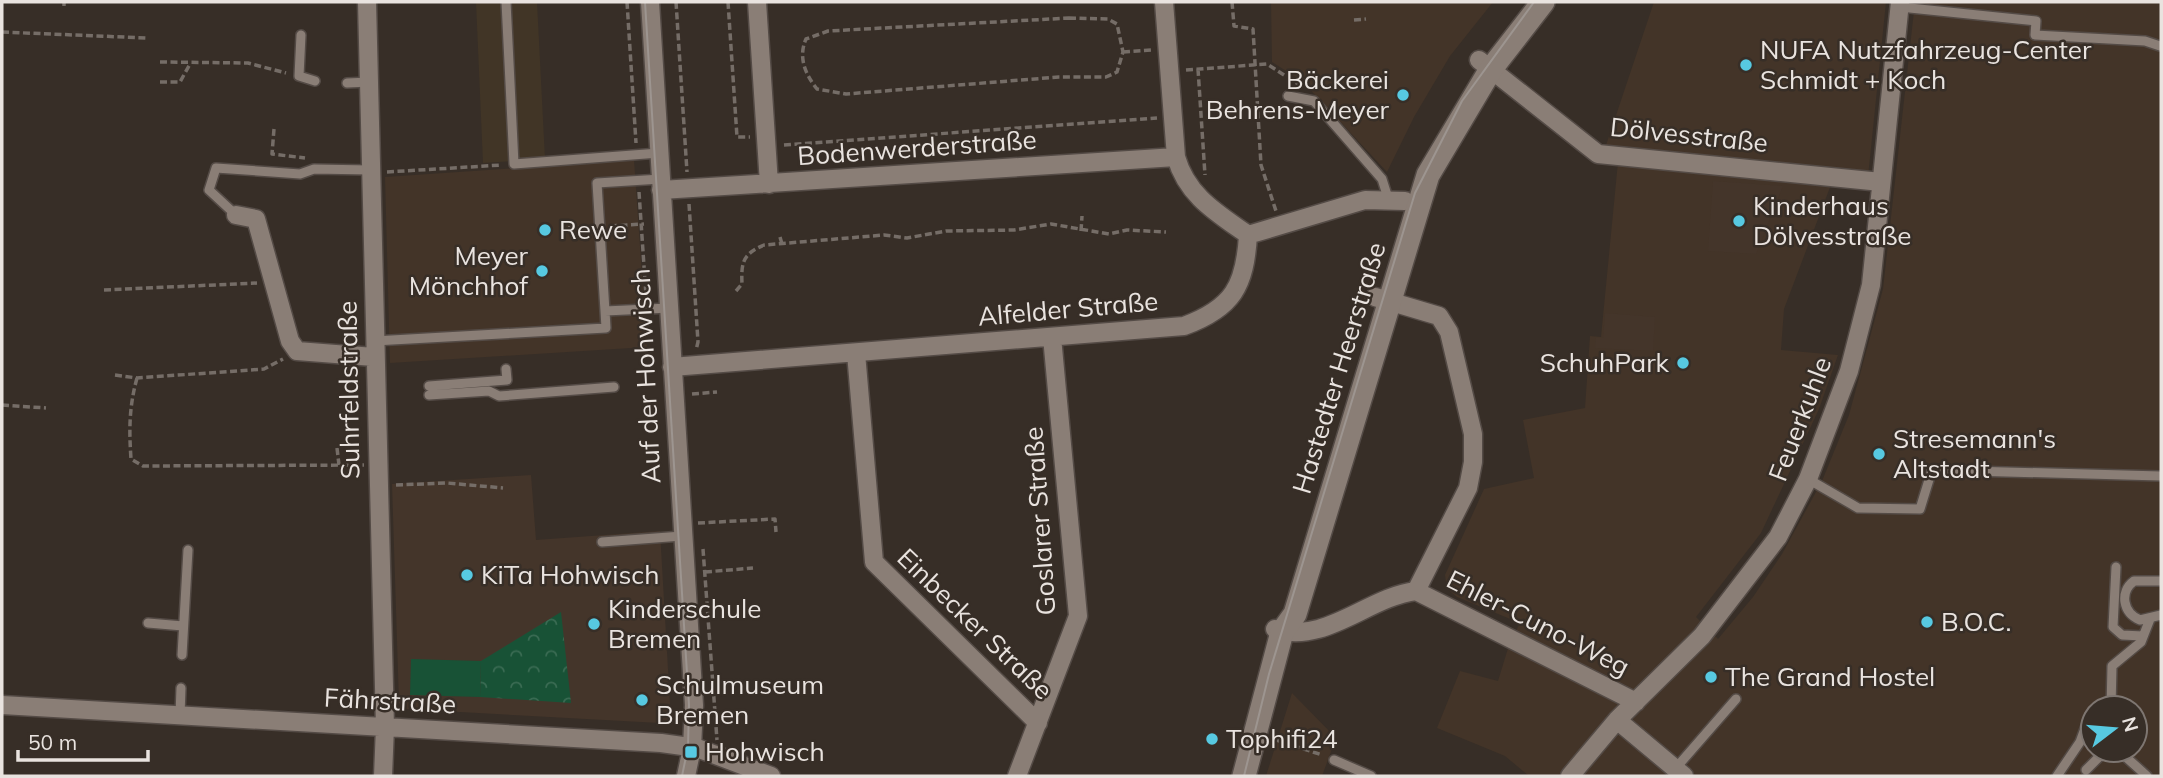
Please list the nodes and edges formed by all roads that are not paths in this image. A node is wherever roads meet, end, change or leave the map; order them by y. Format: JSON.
{"nodes":[{"id":1,"x":367,"y":2,"type":"edge"},
{"id":2,"x":506,"y":2,"type":"edge"},
{"id":3,"x":650,"y":2,"type":"edge"},
{"id":4,"x":757,"y":2,"type":"edge"},
{"id":5,"x":1164,"y":2,"type":"edge"},
{"id":6,"x":1523,"y":2,"type":"edge"},
{"id":7,"x":1543,"y":2,"type":"edge"},
{"id":8,"x":1900,"y":4,"type":"edge"},
{"id":9,"x":301,"y":36,"type":"dead end"},
{"id":10,"x":2160,"y":46,"type":"edge"},
{"id":11,"x":1485,"y":64,"type":"junction"},
{"id":12,"x":315,"y":80,"type":"dead end"},
{"id":13,"x":369,"y":82,"type":"junction"},
{"id":14,"x":346,"y":83,"type":"dead end"},
{"id":15,"x":1288,"y":96,"type":"dead end"},
{"id":16,"x":659,"y":153,"type":"junction"},
{"id":17,"x":1176,"y":158,"type":"junction"},
{"id":18,"x":370,"y":171,"type":"junction"},
{"id":19,"x":1881,"y":182,"type":"junction"},
{"id":20,"x":769,"y":184,"type":"junction"},
{"id":21,"x":661,"y":185,"type":"junction"},
{"id":22,"x":1396,"y":199,"type":"junction"},
{"id":23,"x":236,"y":215,"type":"joint"},
{"id":24,"x":1248,"y":235,"type":"junction"},
{"id":25,"x":1382,"y":299,"type":"junction"},
{"id":26,"x":669,"y":308,"type":"junction"},
{"id":27,"x":605,"y":311,"type":"junction"},
{"id":28,"x":1052,"y":337,"type":"junction"},
{"id":29,"x":374,"y":349,"type":"junction"},
{"id":30,"x":856,"y":353,"type":"junction"},
{"id":31,"x":681,"y":367,"type":"junction"},
{"id":32,"x":506,"y":369,"type":"dead end"},
{"id":33,"x":614,"y":387,"type":"dead end"},
{"id":34,"x":2161,"y":476,"type":"edge"},
{"id":35,"x":1808,"y":479,"type":"junction"},
{"id":36,"x":682,"y":530,"type":"junction"},
{"id":37,"x":602,"y":542,"type":"dead end"},
{"id":38,"x":188,"y":550,"type":"dead end"},
{"id":39,"x":2116,"y":567,"type":"dead end"},
{"id":40,"x":2161,"y":581,"type":"edge"},
{"id":41,"x":1416,"y":591,"type":"junction"},
{"id":42,"x":2161,"y":615,"type":"edge"},
{"id":43,"x":2150,"y":619,"type":"junction"},
{"id":44,"x":148,"y":624,"type":"dead end"},
{"id":45,"x":183,"y":626,"type":"junction"},
{"id":46,"x":1279,"y":631,"type":"junction"},
{"id":47,"x":2143,"y":636,"type":"junction"},
{"id":48,"x":182,"y":655,"type":"dead end"},
{"id":49,"x":181,"y":688,"type":"dead end"},
{"id":50,"x":2111,"y":694,"type":"edge"},
{"id":51,"x":1736,"y":699,"type":"dead end"},
{"id":52,"x":1636,"y":702,"type":"junction"},
{"id":53,"x":2,"y":705,"type":"edge"},
{"id":54,"x":180,"y":715,"type":"junction"},
{"id":55,"x":1617,"y":720,"type":"junction"},
{"id":56,"x":1038,"y":723,"type":"junction"},
{"id":57,"x":385,"y":727,"type":"junction"},
{"id":58,"x":2079,"y":743,"type":"edge"},
{"id":59,"x":692,"y":748,"type":"junction"},
{"id":60,"x":1334,"y":760,"type":"road end"},
{"id":61,"x":2092,"y":764,"type":"edge"},
{"id":62,"x":2134,"y":764,"type":"edge"},
{"id":63,"x":2086,"y":770,"type":"dead end"},
{"id":64,"x":1679,"y":772,"type":"edge"},
{"id":65,"x":383,"y":776,"type":"edge"},
{"id":66,"x":686,"y":776,"type":"edge"},
{"id":67,"x":771,"y":776,"type":"edge"},
{"id":68,"x":1017,"y":776,"type":"edge"},
{"id":69,"x":1230,"y":776,"type":"edge"},
{"id":70,"x":1244,"y":776,"type":"edge"},
{"id":71,"x":1371,"y":776,"type":"edge"},
{"id":72,"x":1570,"y":776,"type":"edge"},
{"id":73,"x":2057,"y":776,"type":"edge"},
{"id":74,"x":2147,"y":776,"type":"edge"}],
"edges":[{"from":1,"to":13,"type":"street","name":"Suhrfeldstraße"},
{"from":2,"to":16,"type":"lane"},
{"from":3,"to":16,"type":"street","name":"Auf der Hohwisch"},
{"from":4,"to":20,"type":"street"},
{"from":5,"to":17,"type":"street"},
{"from":6,"to":11,"type":"street","name":"Hastedter Heerstraße"},
{"from":7,"to":11,"type":"street","name":"Hastedter Heerstraße"},
{"from":8,"to":10,"type":"lane"},
{"from":8,"to":19,"type":"street","name":"Feuerkuhle"},
{"from":9,"to":12,"type":"lane"},
{"from":11,"to":19,"type":"street","name":"Dölvesstraße"},
{"from":11,"to":22,"type":"street","name":"Hastedter Heerstraße"},
{"from":11,"to":25,"type":"street","name":"Hastedter Heerstraße"},
{"from":13,"to":14,"type":"lane"},
{"from":13,"to":18,"type":"street","name":"Suhrfeldstraße"},
{"from":15,"to":22,"type":"lane"},
{"from":16,"to":21,"type":"street","name":"Auf der Hohwisch"},
{"from":17,"to":20,"type":"street","name":"Bodenwerderstraße"},
{"from":17,"to":24,"type":"street"},
{"from":18,"to":23,"type":"lane"},
{"from":18,"to":29,"type":"street","name":"Suhrfeldstraße"},
{"from":19,"to":35,"type":"street","name":"Feuerkuhle"},
{"from":20,"to":21,"type":"street","name":"Bodenwerderstraße"},
{"from":21,"to":26,"type":"street","name":"Auf der Hohwisch"},
{"from":21,"to":27,"type":"lane"},
{"from":22,"to":24,"type":"street"},
{"from":22,"to":25,"type":"street","name":"Hastedter Heerstraße"},
{"from":23,"to":29,"type":"street"},
{"from":24,"to":28,"type":"street","name":"Alfelder Straße"},
{"from":25,"to":41,"type":"street"},
{"from":25,"to":46,"type":"street","name":"Hastedter Heerstraße"},
{"from":26,"to":27,"type":"lane"},
{"from":26,"to":31,"type":"street","name":"Auf der Hohwisch"},
{"from":27,"to":29,"type":"lane"},
{"from":28,"to":30,"type":"street","name":"Alfelder Straße"},
{"from":28,"to":56,"type":"street","name":"Goslarer Straße"},
{"from":29,"to":57,"type":"street","name":"Suhrfeldstraße"},
{"from":30,"to":31,"type":"street","name":"Alfelder Straße"},
{"from":30,"to":56,"type":"street","name":"Einbecker Straße"},
{"from":31,"to":36,"type":"street","name":"Auf der Hohwisch"},
{"from":32,"to":33,"type":"lane"},
{"from":34,"to":35,"type":"lane"},
{"from":35,"to":52,"type":"street","name":"Feuerkuhle"},
{"from":36,"to":37,"type":"lane"},
{"from":36,"to":59,"type":"street","name":"Auf der Hohwisch"},
{"from":38,"to":45,"type":"lane"},
{"from":39,"to":47,"type":"lane"},
{"from":40,"to":43,"type":"lane"},
{"from":41,"to":46,"type":"street"},
{"from":41,"to":52,"type":"street","name":"Ehler-Cuno-Weg"},
{"from":42,"to":43,"type":"lane"},
{"from":43,"to":47,"type":"lane"},
{"from":44,"to":45,"type":"lane"},
{"from":45,"to":48,"type":"lane"},
{"from":46,"to":69,"type":"street","name":"Hastedter Heerstraße"},
{"from":46,"to":70,"type":"street","name":"Hastedter Heerstraße"},
{"from":47,"to":50,"type":"lane"},
{"from":49,"to":54,"type":"lane"},
{"from":51,"to":64,"type":"lane"},
{"from":52,"to":55,"type":"street","name":"Feuerkuhle"},
{"from":53,"to":54,"type":"street","name":"Fährstraße"},
{"from":54,"to":57,"type":"street","name":"Fährstraße"},
{"from":55,"to":64,"type":"street"},
{"from":55,"to":72,"type":"street","name":"Feuerkuhle"},
{"from":56,"to":68,"type":"street","name":"Goslarer Straße"},
{"from":57,"to":59,"type":"street","name":"Fährstraße"},
{"from":57,"to":65,"type":"street","name":"Suhrfeldstraße"},
{"from":58,"to":73,"type":"lane"},
{"from":59,"to":66,"type":"street","name":"Auf der Hohwisch"},
{"from":59,"to":67,"type":"street","name":"Fährstraße"},
{"from":60,"to":71,"type":"lane"},
{"from":61,"to":63,"type":"lane"},
{"from":62,"to":74,"type":"lane"}]}
